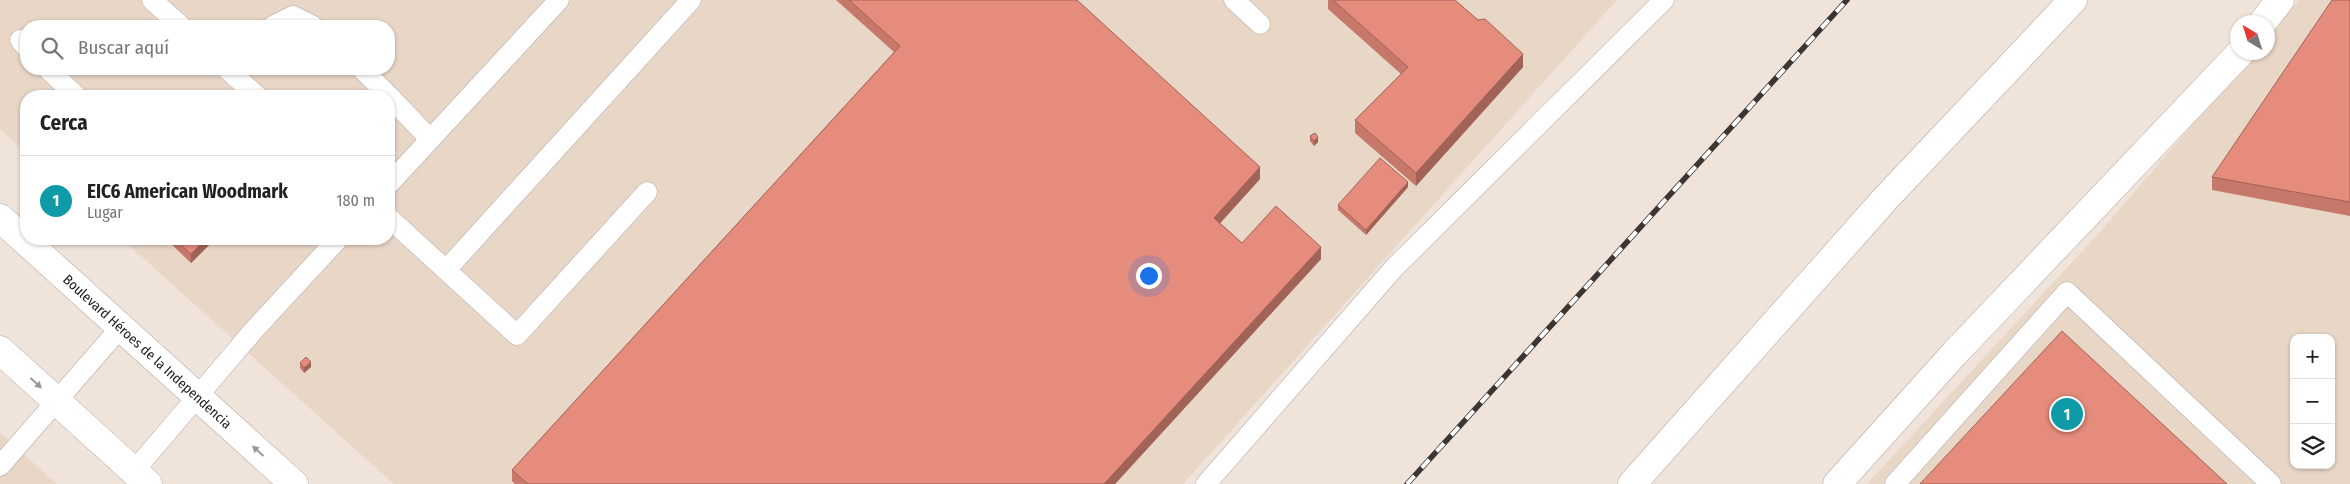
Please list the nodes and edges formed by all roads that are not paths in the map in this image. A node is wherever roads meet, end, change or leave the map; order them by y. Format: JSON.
{"nodes":[{"id":1,"x":152,"y":0,"type":"edge"},
{"id":2,"x":558,"y":0,"type":"edge"},
{"id":3,"x":691,"y":0,"type":"edge"},
{"id":4,"x":1234,"y":0,"type":"edge"},
{"id":5,"x":1664,"y":0,"type":"edge"},
{"id":6,"x":2073,"y":0,"type":"edge"},
{"id":7,"x":2280,"y":0,"type":"edge"},
{"id":8,"x":2268,"y":15,"type":"edge"},
{"id":9,"x":174,"y":20,"type":"edge"},
{"id":10,"x":285,"y":20,"type":"edge"},
{"id":11,"x":301,"y":20,"type":"edge"},
{"id":12,"x":1260,"y":24,"type":"dead end"},
{"id":13,"x":2233,"y":60,"type":"edge"},
{"id":14,"x":54,"y":75,"type":"edge"},
{"id":15,"x":234,"y":75,"type":"edge"},
{"id":16,"x":368,"y":75,"type":"edge"},
{"id":17,"x":70,"y":90,"type":"edge"},
{"id":18,"x":251,"y":90,"type":"edge"},
{"id":19,"x":383,"y":90,"type":"edge"},
{"id":20,"x":395,"y":102,"type":"edge"},
{"id":21,"x":430,"y":139,"type":"junction"},
{"id":22,"x":395,"y":177,"type":"edge"},
{"id":23,"x":647,"y":192,"type":"dead end"},
{"id":24,"x":0,"y":218,"type":"edge"},
{"id":25,"x":395,"y":223,"type":"edge"},
{"id":26,"x":20,"y":232,"type":"edge"},
{"id":27,"x":38,"y":245,"type":"edge"},
{"id":28,"x":332,"y":245,"type":"edge"},
{"id":29,"x":446,"y":270,"type":"junction"},
{"id":30,"x":121,"y":327,"type":"junction"},
{"id":31,"x":0,"y":350,"type":"edge"},
{"id":32,"x":197,"y":396,"type":"junction"},
{"id":33,"x":56,"y":401,"type":"junction"},
{"id":34,"x":0,"y":466,"type":"edge"},
{"id":35,"x":141,"y":478,"type":"edge"},
{"id":36,"x":294,"y":484,"type":"edge"},
{"id":37,"x":1206,"y":484,"type":"edge"},
{"id":38,"x":1632,"y":484,"type":"edge"},
{"id":39,"x":1837,"y":484,"type":"edge"},
{"id":40,"x":1895,"y":484,"type":"edge"},
{"id":41,"x":2271,"y":484,"type":"edge"}],
"edges":[{"from":1,"to":9,"type":"lane"},
{"from":2,"to":21,"type":"lane"},
{"from":3,"to":29,"type":"lane"},
{"from":4,"to":12,"type":"lane"},
{"from":5,"to":37,"type":"lane"},
{"from":6,"to":38,"type":"street"},
{"from":7,"to":8,"type":"street"},
{"from":10,"to":11,"type":"lane"},
{"from":13,"to":39,"type":"street"},
{"from":14,"to":17,"type":"lane"},
{"from":15,"to":18,"type":"lane"},
{"from":16,"to":19,"type":"lane"},
{"from":20,"to":21,"type":"lane"},
{"from":21,"to":22,"type":"lane"},
{"from":23,"to":29,"type":"lane"},
{"from":24,"to":26,"type":"street","name":"Boulevard Héroes de la Independencia"},
{"from":25,"to":29,"type":"lane"},
{"from":27,"to":30,"type":"street","name":"Boulevard Héroes de la Independencia"},
{"from":28,"to":32,"type":"lane"},
{"from":30,"to":32,"type":"street","name":"Boulevard Héroes de la Independencia"},
{"from":30,"to":33,"type":"lane"},
{"from":31,"to":33,"type":"street","one_way":true},
{"from":32,"to":35,"type":"lane"},
{"from":36,"to":32,"type":"street","name":"Boulevard Héroes de la Independencia","one_way":true},
{"from":33,"to":34,"type":"lane"},
{"from":33,"to":35,"type":"street"},
{"from":40,"to":41,"type":"lane"}]}
